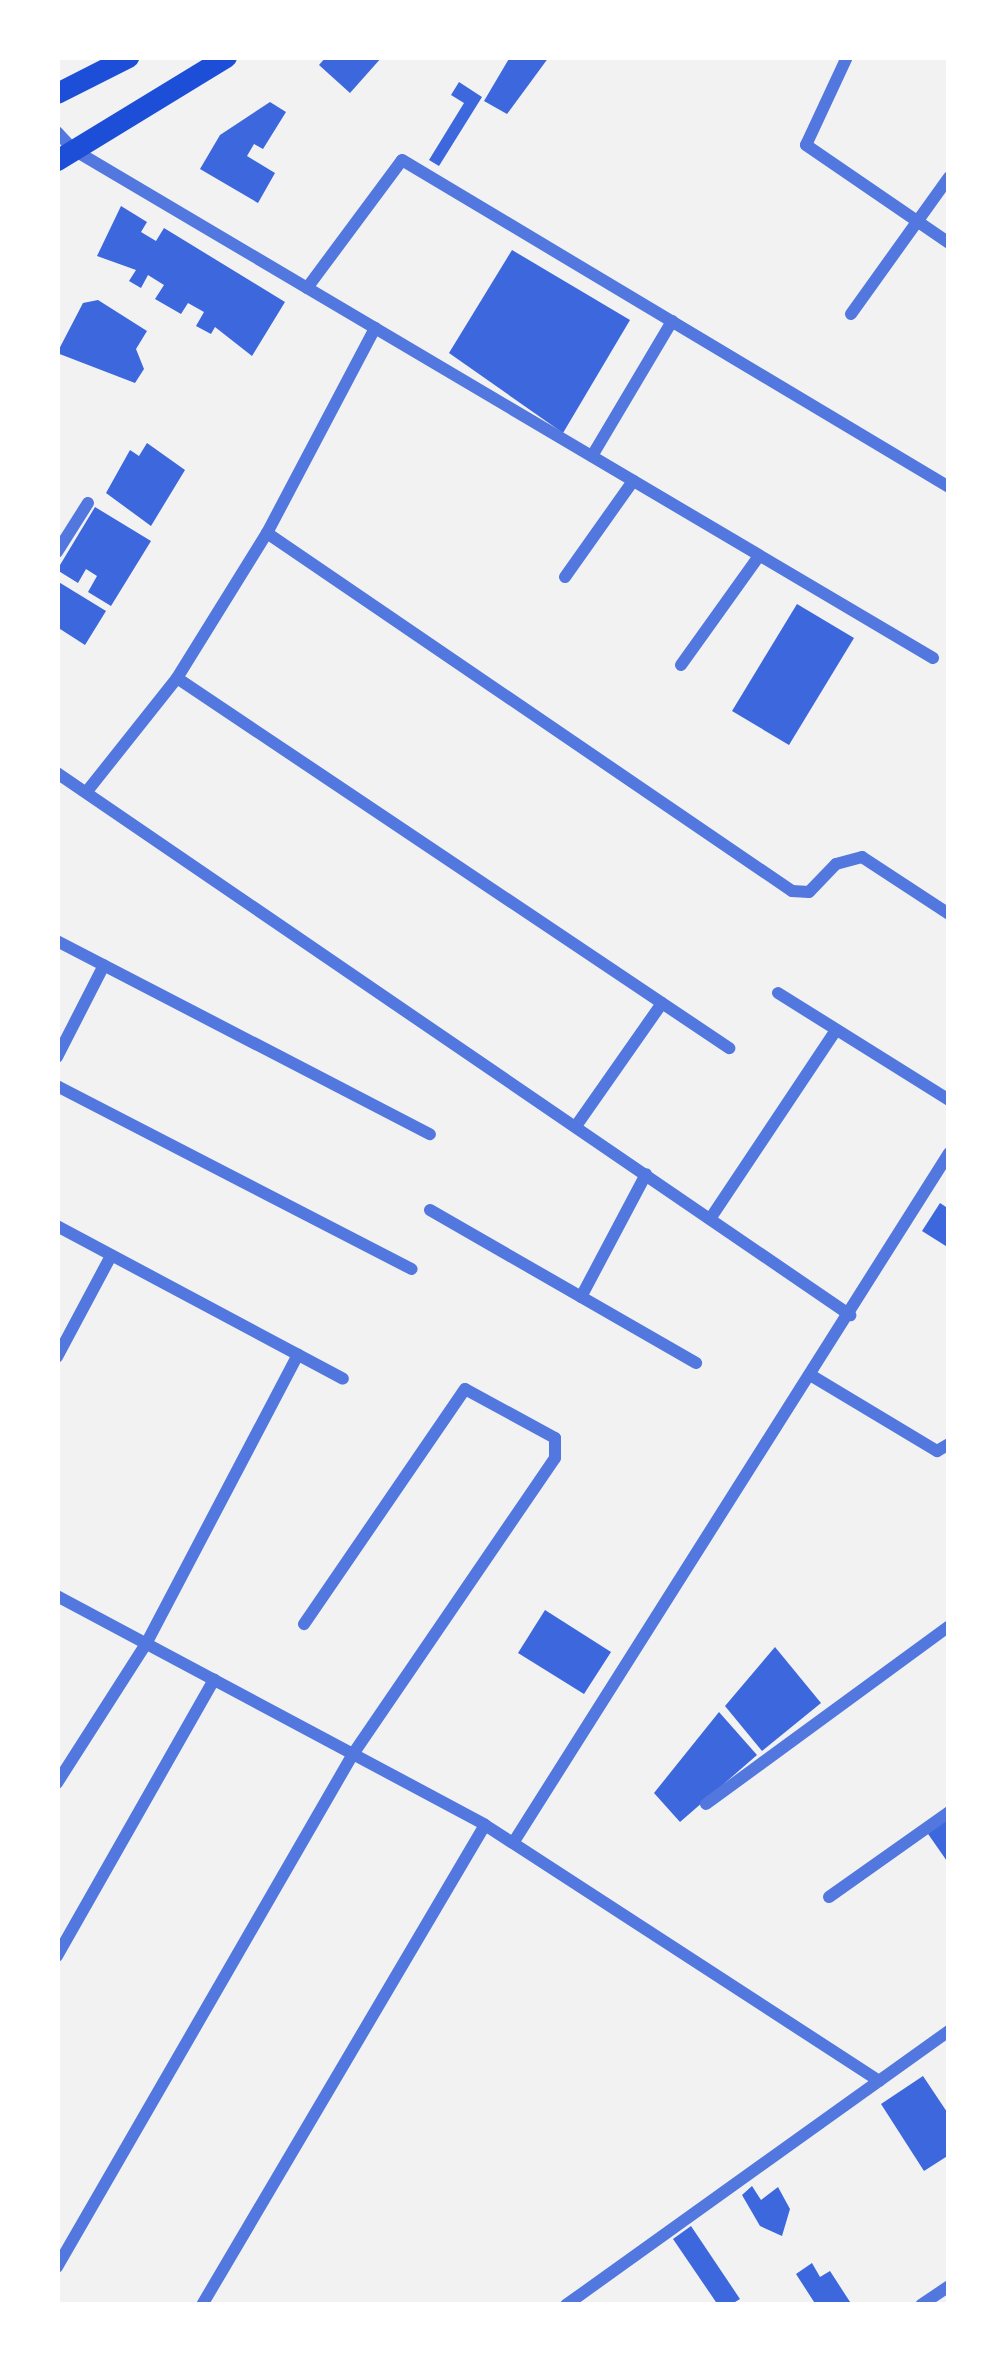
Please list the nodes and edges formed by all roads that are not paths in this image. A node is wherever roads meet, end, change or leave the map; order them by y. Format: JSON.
{"nodes":[{"id":1,"x":128,"y":57,"type":"edge"},
{"id":2,"x":226,"y":57,"type":"edge"},
{"id":3,"x":847,"y":57,"type":"edge"},
{"id":4,"x":57,"y":93,"type":"edge"},
{"id":5,"x":57,"y":132,"type":"edge"},
{"id":6,"x":65,"y":155,"type":"edge"},
{"id":7,"x":949,"y":177,"type":"edge"},
{"id":8,"x":918,"y":220,"type":"junction"},
{"id":9,"x":949,"y":243,"type":"edge"},
{"id":10,"x":307,"y":288,"type":"junction"},
{"id":11,"x":851,"y":314,"type":"dead end"},
{"id":12,"x":672,"y":321,"type":"junction"},
{"id":13,"x":375,"y":328,"type":"junction"},
{"id":14,"x":592,"y":456,"type":"junction"},
{"id":15,"x":633,"y":481,"type":"junction"},
{"id":16,"x":949,"y":487,"type":"edge"},
{"id":17,"x":88,"y":503,"type":"dead end"},
{"id":18,"x":267,"y":533,"type":"junction"},
{"id":19,"x":57,"y":552,"type":"edge"},
{"id":20,"x":759,"y":556,"type":"junction"},
{"id":21,"x":565,"y":577,"type":"dead end"},
{"id":22,"x":933,"y":658,"type":"dead end"},
{"id":23,"x":680,"y":665,"type":"dead end"},
{"id":24,"x":177,"y":679,"type":"junction"},
{"id":25,"x":57,"y":773,"type":"edge"},
{"id":26,"x":88,"y":790,"type":"junction"},
{"id":27,"x":949,"y":914,"type":"edge"},
{"id":28,"x":57,"y":941,"type":"edge"},
{"id":29,"x":104,"y":965,"type":"junction"},
{"id":30,"x":778,"y":993,"type":"dead end"},
{"id":31,"x":662,"y":1003,"type":"junction"},
{"id":32,"x":836,"y":1030,"type":"junction"},
{"id":33,"x":729,"y":1048,"type":"dead end"},
{"id":34,"x":57,"y":1057,"type":"edge"},
{"id":35,"x":57,"y":1086,"type":"edge"},
{"id":36,"x":949,"y":1100,"type":"edge"},
{"id":37,"x":576,"y":1126,"type":"junction"},
{"id":38,"x":430,"y":1134,"type":"dead end"},
{"id":39,"x":949,"y":1153,"type":"edge"},
{"id":40,"x":646,"y":1174,"type":"junction"},
{"id":41,"x":430,"y":1210,"type":"dead end"},
{"id":42,"x":710,"y":1219,"type":"junction"},
{"id":43,"x":57,"y":1226,"type":"edge"},
{"id":44,"x":112,"y":1256,"type":"junction"},
{"id":45,"x":411,"y":1269,"type":"dead end"},
{"id":46,"x":581,"y":1297,"type":"junction"},
{"id":47,"x":850,"y":1316,"type":"junction"},
{"id":48,"x":298,"y":1355,"type":"junction"},
{"id":49,"x":57,"y":1357,"type":"edge"},
{"id":50,"x":695,"y":1363,"type":"dead end"},
{"id":51,"x":812,"y":1376,"type":"junction"},
{"id":52,"x":343,"y":1379,"type":"dead end"},
{"id":53,"x":949,"y":1444,"type":"edge"},
{"id":54,"x":57,"y":1596,"type":"edge"},
{"id":55,"x":304,"y":1624,"type":"dead end"},
{"id":56,"x":949,"y":1627,"type":"edge"},
{"id":57,"x":146,"y":1644,"type":"junction"},
{"id":58,"x":214,"y":1680,"type":"junction"},
{"id":59,"x":353,"y":1754,"type":"junction"},
{"id":60,"x":57,"y":1783,"type":"edge"},
{"id":61,"x":706,"y":1804,"type":"dead end"},
{"id":62,"x":949,"y":1812,"type":"edge"},
{"id":63,"x":485,"y":1825,"type":"junction"},
{"id":64,"x":513,"y":1843,"type":"junction"},
{"id":65,"x":830,"y":1897,"type":"dead end"},
{"id":66,"x":57,"y":1956,"type":"edge"},
{"id":67,"x":949,"y":2031,"type":"edge"},
{"id":68,"x":879,"y":2081,"type":"junction"},
{"id":69,"x":57,"y":2267,"type":"edge"},
{"id":70,"x":949,"y":2285,"type":"edge"},
{"id":71,"x":202,"y":2305,"type":"edge"},
{"id":72,"x":566,"y":2305,"type":"edge"},
{"id":73,"x":921,"y":2305,"type":"edge"}],
"edges":[{"from":1,"to":4,"type":"main road"},
{"from":2,"to":6,"type":"main road"},
{"from":3,"to":8,"type":"street"},
{"from":5,"to":6,"type":"street"},
{"from":6,"to":10,"type":"street"},
{"from":7,"to":8,"type":"street"},
{"from":8,"to":9,"type":"street"},
{"from":8,"to":11,"type":"street"},
{"from":10,"to":12,"type":"street"},
{"from":10,"to":13,"type":"street"},
{"from":12,"to":14,"type":"street"},
{"from":12,"to":16,"type":"street"},
{"from":13,"to":14,"type":"street"},
{"from":13,"to":18,"type":"street"},
{"from":14,"to":15,"type":"street"},
{"from":15,"to":20,"type":"street"},
{"from":15,"to":21,"type":"street"},
{"from":17,"to":19,"type":"street"},
{"from":18,"to":24,"type":"street"},
{"from":18,"to":27,"type":"street"},
{"from":20,"to":22,"type":"street"},
{"from":20,"to":23,"type":"street"},
{"from":24,"to":26,"type":"street"},
{"from":24,"to":31,"type":"street"},
{"from":25,"to":26,"type":"street"},
{"from":26,"to":37,"type":"street"},
{"from":28,"to":29,"type":"street"},
{"from":29,"to":34,"type":"street"},
{"from":29,"to":38,"type":"street"},
{"from":30,"to":32,"type":"street"},
{"from":31,"to":33,"type":"street"},
{"from":31,"to":37,"type":"street"},
{"from":32,"to":36,"type":"street"},
{"from":32,"to":42,"type":"street"},
{"from":35,"to":45,"type":"street"},
{"from":37,"to":40,"type":"street"},
{"from":39,"to":47,"type":"street"},
{"from":40,"to":42,"type":"street"},
{"from":40,"to":46,"type":"street"},
{"from":41,"to":46,"type":"street"},
{"from":42,"to":47,"type":"street"},
{"from":43,"to":44,"type":"street"},
{"from":44,"to":48,"type":"street"},
{"from":44,"to":49,"type":"street"},
{"from":46,"to":50,"type":"street"},
{"from":47,"to":51,"type":"street"},
{"from":48,"to":52,"type":"street"},
{"from":48,"to":57,"type":"street"},
{"from":51,"to":53,"type":"street"},
{"from":51,"to":64,"type":"street"},
{"from":54,"to":57,"type":"street"},
{"from":55,"to":59,"type":"street"},
{"from":56,"to":61,"type":"street"},
{"from":57,"to":58,"type":"street"},
{"from":57,"to":60,"type":"street"},
{"from":58,"to":59,"type":"street"},
{"from":58,"to":66,"type":"street"},
{"from":59,"to":63,"type":"street"},
{"from":59,"to":69,"type":"street"},
{"from":62,"to":65,"type":"street"},
{"from":63,"to":64,"type":"street"},
{"from":63,"to":71,"type":"street"},
{"from":64,"to":68,"type":"street"},
{"from":67,"to":68,"type":"street"},
{"from":68,"to":72,"type":"street"},
{"from":70,"to":73,"type":"street"}]}
